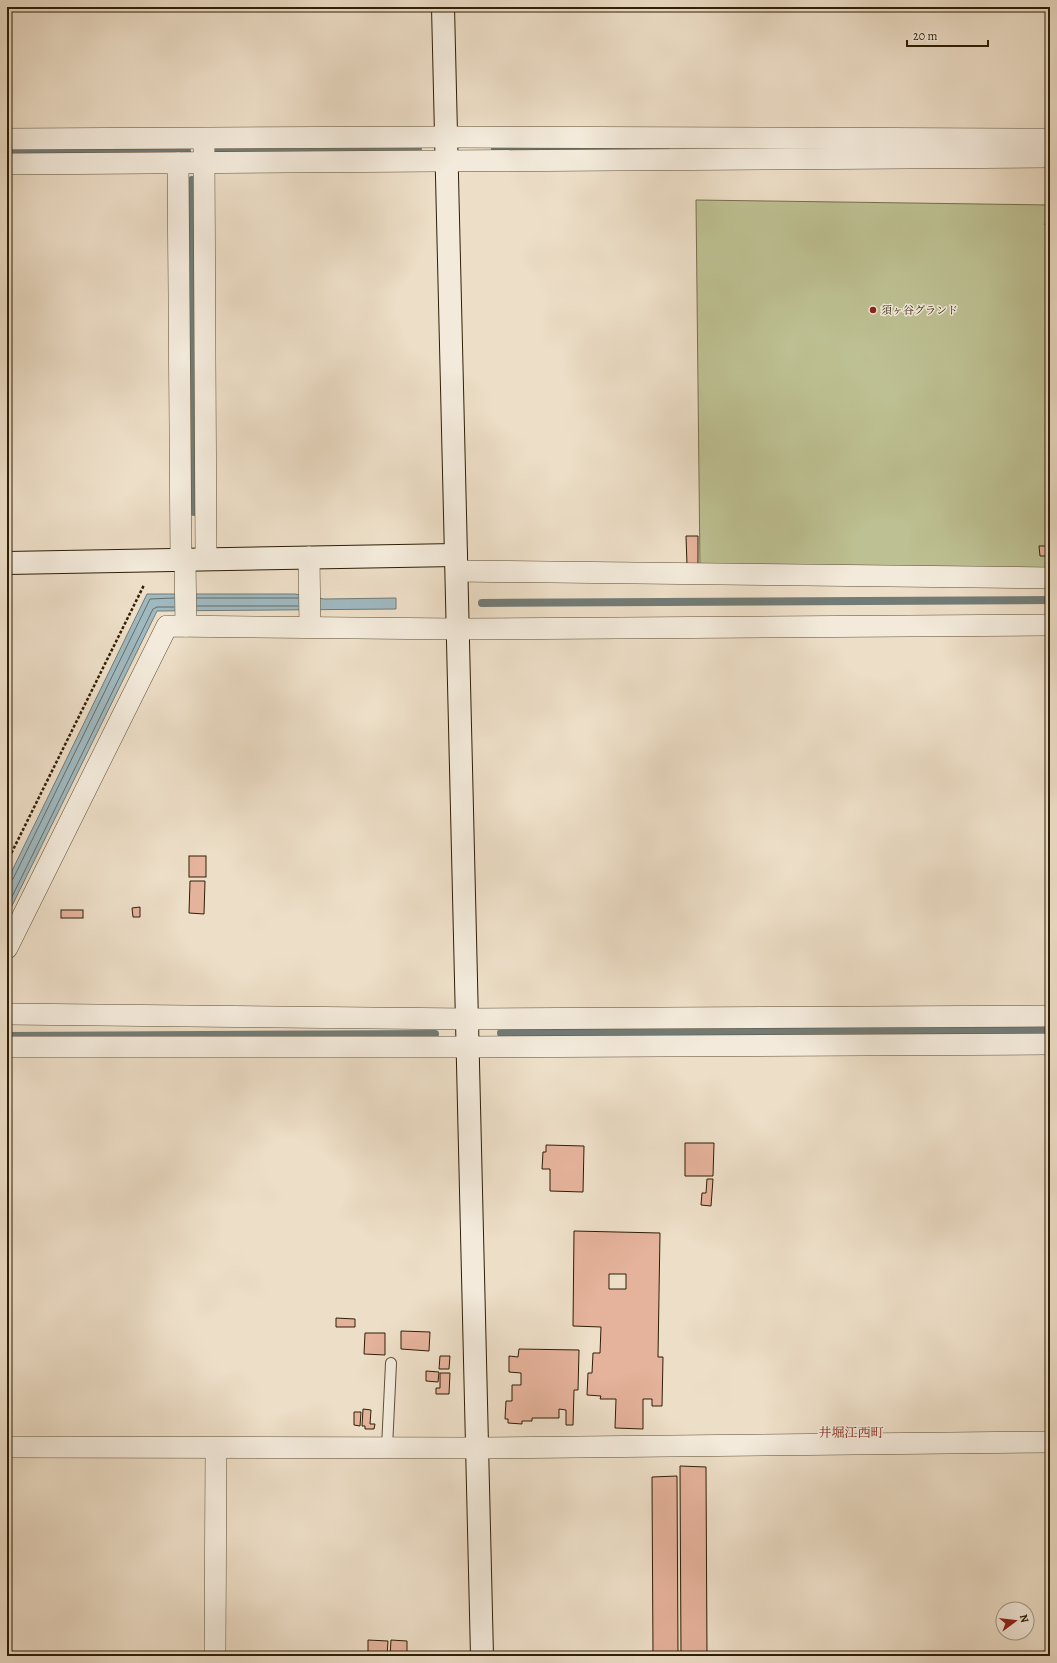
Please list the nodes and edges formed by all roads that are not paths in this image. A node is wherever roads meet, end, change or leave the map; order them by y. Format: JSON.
{"nodes":[{"id":1,"x":444,"y":7,"type":"edge"},
{"id":2,"x":446,"y":137,"type":"junction"},
{"id":3,"x":204,"y":138,"type":"junction"},
{"id":4,"x":7,"y":139,"type":"edge"},
{"id":5,"x":1050,"y":139,"type":"edge"},
{"id":6,"x":1050,"y":157,"type":"edge"},
{"id":7,"x":447,"y":161,"type":"junction"},
{"id":8,"x":178,"y":163,"type":"junction"},
{"id":9,"x":204,"y":163,"type":"junction"},
{"id":10,"x":7,"y":164,"type":"edge"},
{"id":11,"x":309,"y":558,"type":"junction"},
{"id":12,"x":191,"y":560,"type":"junction"},
{"id":13,"x":7,"y":563,"type":"edge"},
{"id":14,"x":456,"y":563,"type":"junction"},
{"id":15,"x":1050,"y":578,"type":"edge"},
{"id":16,"x":185,"y":610,"type":"junction"},
{"id":17,"x":310,"y":619,"type":"junction"},
{"id":18,"x":1050,"y":625,"type":"edge"},
{"id":19,"x":458,"y":629,"type":"junction"},
{"id":20,"x":7,"y":948,"type":"edge"},
{"id":21,"x":7,"y":1014,"type":"edge"},
{"id":22,"x":1050,"y":1016,"type":"edge"},
{"id":23,"x":467,"y":1019,"type":"junction"},
{"id":24,"x":1050,"y":1044,"type":"edge"},
{"id":25,"x":7,"y":1047,"type":"edge"},
{"id":26,"x":468,"y":1047,"type":"junction"},
{"id":27,"x":391,"y":1363,"type":"dead end"},
{"id":28,"x":1050,"y":1442,"type":"edge"},
{"id":29,"x":7,"y":1447,"type":"edge"},
{"id":30,"x":216,"y":1448,"type":"junction"},
{"id":31,"x":387,"y":1448,"type":"junction"},
{"id":32,"x":478,"y":1448,"type":"junction"},
{"id":33,"x":215,"y":1656,"type":"edge"},
{"id":34,"x":482,"y":1656,"type":"edge"}],
"edges":[{"from":1,"to":2,"type":"street"},
{"from":2,"to":3,"type":"street"},
{"from":2,"to":5,"type":"street"},
{"from":2,"to":7,"type":"street"},
{"from":3,"to":4,"type":"street"},
{"from":3,"to":9,"type":"street"},
{"from":6,"to":7,"type":"street"},
{"from":7,"to":9,"type":"street"},
{"from":7,"to":14,"type":"street"},
{"from":8,"to":9,"type":"street"},
{"from":8,"to":10,"type":"street"},
{"from":8,"to":12,"type":"street"},
{"from":9,"to":12,"type":"street"},
{"from":11,"to":12,"type":"street"},
{"from":11,"to":14,"type":"street"},
{"from":11,"to":17,"type":"street"},
{"from":12,"to":13,"type":"street"},
{"from":12,"to":16,"type":"street"},
{"from":14,"to":15,"type":"street"},
{"from":14,"to":19,"type":"street"},
{"from":16,"to":17,"type":"street"},
{"from":16,"to":20,"type":"street"},
{"from":17,"to":19,"type":"street"},
{"from":18,"to":19,"type":"street"},
{"from":19,"to":23,"type":"street"},
{"from":21,"to":23,"type":"street"},
{"from":22,"to":23,"type":"street"},
{"from":23,"to":26,"type":"street"},
{"from":24,"to":26,"type":"street"},
{"from":25,"to":26,"type":"street"},
{"from":26,"to":32,"type":"street"},
{"from":27,"to":31,"type":"lane"},
{"from":28,"to":32,"type":"street"},
{"from":29,"to":30,"type":"street"},
{"from":30,"to":31,"type":"street"},
{"from":30,"to":33,"type":"street"},
{"from":31,"to":32,"type":"street"},
{"from":32,"to":34,"type":"street"}]}
